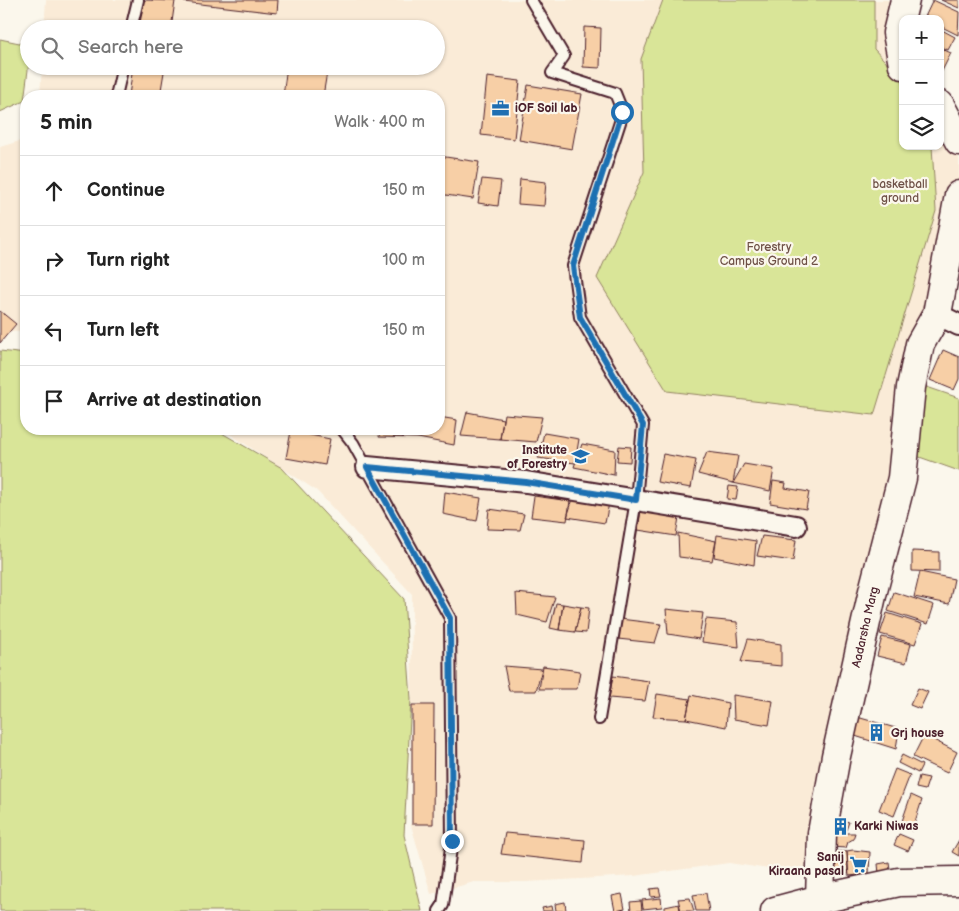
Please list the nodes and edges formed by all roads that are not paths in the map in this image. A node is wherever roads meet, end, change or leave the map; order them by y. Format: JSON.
{"nodes":[{"id":1,"x":138,"y":0,"type":"edge"},
{"id":2,"x":531,"y":0,"type":"edge"},
{"id":3,"x":905,"y":0,"type":"edge"},
{"id":4,"x":133,"y":20,"type":"edge"},
{"id":5,"x":902,"y":60,"type":"edge"},
{"id":6,"x":121,"y":75,"type":"edge"},
{"id":7,"x":117,"y":90,"type":"edge"},
{"id":8,"x":944,"y":113,"type":"edge"},
{"id":9,"x":959,"y":141,"type":"edge"},
{"id":10,"x":959,"y":195,"type":"edge"},
{"id":11,"x":948,"y":320,"type":"edge"},
{"id":12,"x":347,"y":435,"type":"edge"},
{"id":13,"x":367,"y":467,"type":"junction"},
{"id":14,"x":636,"y":500,"type":"junction"},
{"id":15,"x":796,"y":526,"type":"dead end"},
{"id":16,"x":599,"y":720,"type":"dead end"},
{"id":17,"x":959,"y":881,"type":"edge"},
{"id":18,"x":820,"y":899,"type":"junction"},
{"id":19,"x":439,"y":911,"type":"edge"},
{"id":20,"x":776,"y":911,"type":"edge"}],
"edges":[{"from":1,"to":4,"type":"lane"},
{"from":2,"to":14,"type":"lane"},
{"from":3,"to":5,"type":"main road"},
{"from":6,"to":7,"type":"lane"},
{"from":8,"to":9,"type":"main road"},
{"from":10,"to":11,"type":"main road","name":"Aadarsha Marg"},
{"from":11,"to":18,"type":"main road","name":"Aadarsha Marg"},
{"from":12,"to":13,"type":"lane"},
{"from":13,"to":14,"type":"street"},
{"from":13,"to":19,"type":"lane"},
{"from":14,"to":15,"type":"street"},
{"from":14,"to":16,"type":"lane"},
{"from":17,"to":18,"type":"main road"},
{"from":18,"to":20,"type":"main road"}]}
